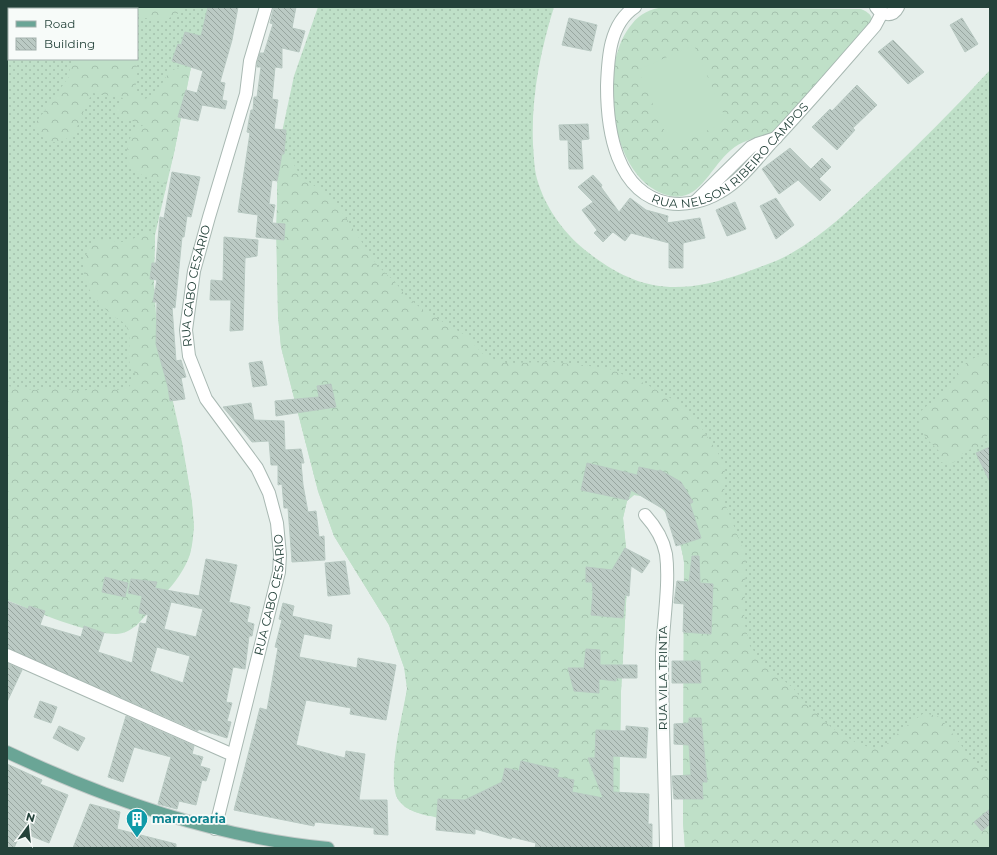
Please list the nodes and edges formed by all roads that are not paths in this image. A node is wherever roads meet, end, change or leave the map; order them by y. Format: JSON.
{"nodes":[{"id":1,"x":266,"y":7,"type":"edge"},
{"id":2,"x":635,"y":7,"type":"edge"},
{"id":3,"x":898,"y":7,"type":"edge"},
{"id":4,"x":879,"y":10,"type":"edge"},
{"id":5,"x":645,"y":514,"type":"dead end"},
{"id":6,"x":7,"y":655,"type":"edge"},
{"id":7,"x":7,"y":752,"type":"edge"},
{"id":8,"x":233,"y":755,"type":"junction"},
{"id":9,"x":215,"y":829,"type":"junction"},
{"id":10,"x":328,"y":848,"type":"edge"},
{"id":11,"x":666,"y":848,"type":"edge"}],
"edges":[{"from":1,"to":8,"type":"street","name":"RUA CABO CESÁRIO"},
{"from":2,"to":4,"type":"street","name":"RUA NELSON RIBEIRO CAMPOS"},
{"from":3,"to":4,"type":"street"},
{"from":5,"to":11,"type":"street","name":"RUA VILA TRINTA"},
{"from":6,"to":8,"type":"street"},
{"from":7,"to":9,"type":"main road"},
{"from":8,"to":9,"type":"street","name":"RUA CABO CESÁRIO"},
{"from":9,"to":10,"type":"main road"}]}
